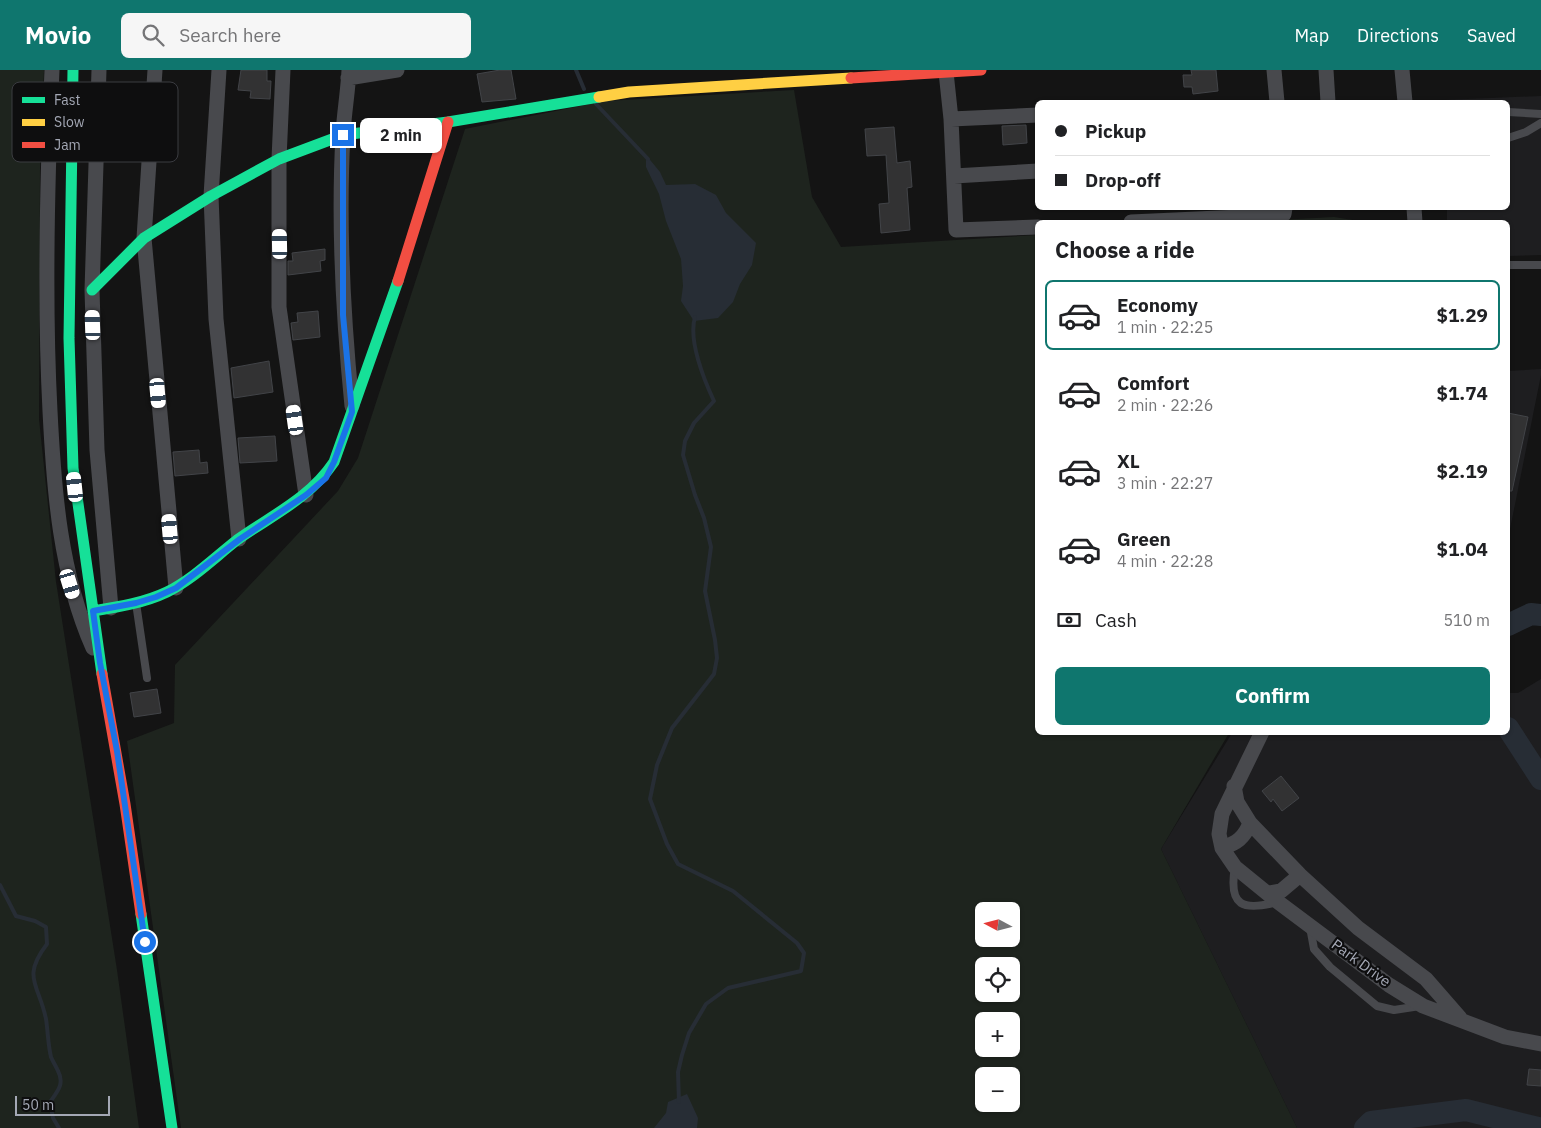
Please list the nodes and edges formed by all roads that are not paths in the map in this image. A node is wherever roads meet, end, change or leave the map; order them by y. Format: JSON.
{"nodes":[{"id":1,"x":219,"y":70,"type":"edge"},
{"id":2,"x":283,"y":70,"type":"edge"},
{"id":3,"x":397,"y":70,"type":"edge"},
{"id":4,"x":981,"y":70,"type":"edge"},
{"id":5,"x":1274,"y":70,"type":"edge"},
{"id":6,"x":1326,"y":70,"type":"edge"},
{"id":7,"x":1402,"y":70,"type":"edge"},
{"id":8,"x":884,"y":72,"type":"edge"},
{"id":9,"x":946,"y":72,"type":"junction"},
{"id":10,"x":348,"y":74,"type":"edge"},
{"id":11,"x":1277,"y":100,"type":"edge"},
{"id":12,"x":1328,"y":100,"type":"edge"},
{"id":13,"x":1405,"y":100,"type":"edge"},
{"id":14,"x":1510,"y":112,"type":"edge"},
{"id":15,"x":1541,"y":114,"type":"edge"},
{"id":16,"x":1035,"y":115,"type":"edge"},
{"id":17,"x":951,"y":119,"type":"junction"},
{"id":18,"x":448,"y":122,"type":"junction"},
{"id":19,"x":1541,"y":123,"type":"edge"},
{"id":20,"x":343,"y":135,"type":"junction"},
{"id":21,"x":1510,"y":137,"type":"edge"},
{"id":22,"x":279,"y":159,"type":"junction"},
{"id":23,"x":48,"y":162,"type":"edge"},
{"id":24,"x":72,"y":162,"type":"edge"},
{"id":25,"x":96,"y":162,"type":"edge"},
{"id":26,"x":149,"y":162,"type":"edge"},
{"id":27,"x":1035,"y":171,"type":"edge"},
{"id":28,"x":954,"y":176,"type":"junction"},
{"id":29,"x":211,"y":196,"type":"junction"},
{"id":30,"x":1285,"y":210,"type":"edge"},
{"id":31,"x":1174,"y":220,"type":"edge"},
{"id":32,"x":1035,"y":227,"type":"edge"},
{"id":33,"x":144,"y":238,"type":"junction"},
{"id":34,"x":1510,"y":265,"type":"edge"},
{"id":35,"x":1541,"y":265,"type":"edge"},
{"id":36,"x":47,"y":280,"type":"junction"},
{"id":37,"x":70,"y":282,"type":"junction"},
{"id":38,"x":92,"y":290,"type":"junction"},
{"id":39,"x":352,"y":412,"type":"junction"},
{"id":40,"x":306,"y":495,"type":"junction"},
{"id":41,"x":240,"y":539,"type":"junction"},
{"id":42,"x":176,"y":588,"type":"junction"},
{"id":43,"x":136,"y":603,"type":"junction"},
{"id":44,"x":112,"y":608,"type":"junction"},
{"id":45,"x":93,"y":611,"type":"junction"},
{"id":46,"x":100,"y":663,"type":"junction"},
{"id":47,"x":147,"y":678,"type":"dead end"},
{"id":48,"x":1260,"y":735,"type":"edge"},
{"id":49,"x":1234,"y":786,"type":"junction"},
{"id":50,"x":1250,"y":823,"type":"junction"},
{"id":51,"x":1222,"y":848,"type":"junction"},
{"id":52,"x":1235,"y":867,"type":"junction"},
{"id":53,"x":1300,"y":875,"type":"junction"},
{"id":54,"x":1274,"y":897,"type":"junction"},
{"id":55,"x":1310,"y":925,"type":"junction"},
{"id":56,"x":1423,"y":1006,"type":"junction"},
{"id":57,"x":1462,"y":1019,"type":"junction"},
{"id":58,"x":1541,"y":1044,"type":"edge"},
{"id":59,"x":172,"y":1128,"type":"edge"}],
"edges":[{"from":1,"to":29,"type":"street"},
{"from":2,"to":22,"type":"street"},
{"from":3,"to":10,"type":"street"},
{"from":4,"to":9,"type":"street"},
{"from":5,"to":11,"type":"street"},
{"from":6,"to":12,"type":"street"},
{"from":7,"to":13,"type":"street"},
{"from":8,"to":9,"type":"street"},
{"from":8,"to":18,"type":"street"},
{"from":9,"to":17,"type":"street"},
{"from":10,"to":20,"type":"street"},
{"from":14,"to":15,"type":"lane"},
{"from":16,"to":17,"type":"street"},
{"from":17,"to":28,"type":"street"},
{"from":18,"to":20,"type":"street"},
{"from":18,"to":39,"type":"street"},
{"from":19,"to":21,"type":"lane"},
{"from":20,"to":22,"type":"street"},
{"from":20,"to":39,"type":"street"},
{"from":22,"to":29,"type":"street"},
{"from":22,"to":40,"type":"street"},
{"from":23,"to":36,"type":"street"},
{"from":24,"to":37,"type":"street"},
{"from":25,"to":38,"type":"street"},
{"from":26,"to":33,"type":"street"},
{"from":27,"to":28,"type":"street"},
{"from":28,"to":32,"type":"street"},
{"from":29,"to":33,"type":"street"},
{"from":29,"to":41,"type":"street"},
{"from":30,"to":31,"type":"street"},
{"from":33,"to":38,"type":"street"},
{"from":33,"to":42,"type":"street"},
{"from":34,"to":35,"type":"lane"},
{"from":36,"to":37,"type":"street"},
{"from":36,"to":46,"type":"street"},
{"from":37,"to":45,"type":"street"},
{"from":38,"to":44,"type":"street"},
{"from":39,"to":40,"type":"street"},
{"from":40,"to":41,"type":"street"},
{"from":41,"to":42,"type":"street"},
{"from":42,"to":43,"type":"street"},
{"from":43,"to":44,"type":"street"},
{"from":43,"to":47,"type":"lane"},
{"from":44,"to":45,"type":"street"},
{"from":45,"to":46,"type":"street"},
{"from":46,"to":59,"type":"street"},
{"from":48,"to":49,"type":"street"},
{"from":49,"to":50,"type":"street","name":"Park Drive"},
{"from":49,"to":51,"type":"street"},
{"from":50,"to":51,"type":"street"},
{"from":50,"to":53,"type":"street","name":"Park Drive"},
{"from":51,"to":52,"type":"street","name":"Park Drive"},
{"from":52,"to":54,"type":"street","name":"Park Drive"},
{"from":52,"to":54,"type":"lane"},
{"from":53,"to":54,"type":"street"},
{"from":53,"to":57,"type":"street","name":"Park Drive"},
{"from":54,"to":55,"type":"street","name":"Park Drive"},
{"from":55,"to":56,"type":"street","name":"Park Drive"},
{"from":55,"to":56,"type":"lane"},
{"from":56,"to":57,"type":"street","name":"Park Drive"},
{"from":57,"to":58,"type":"street","name":"Park Drive"}]}
